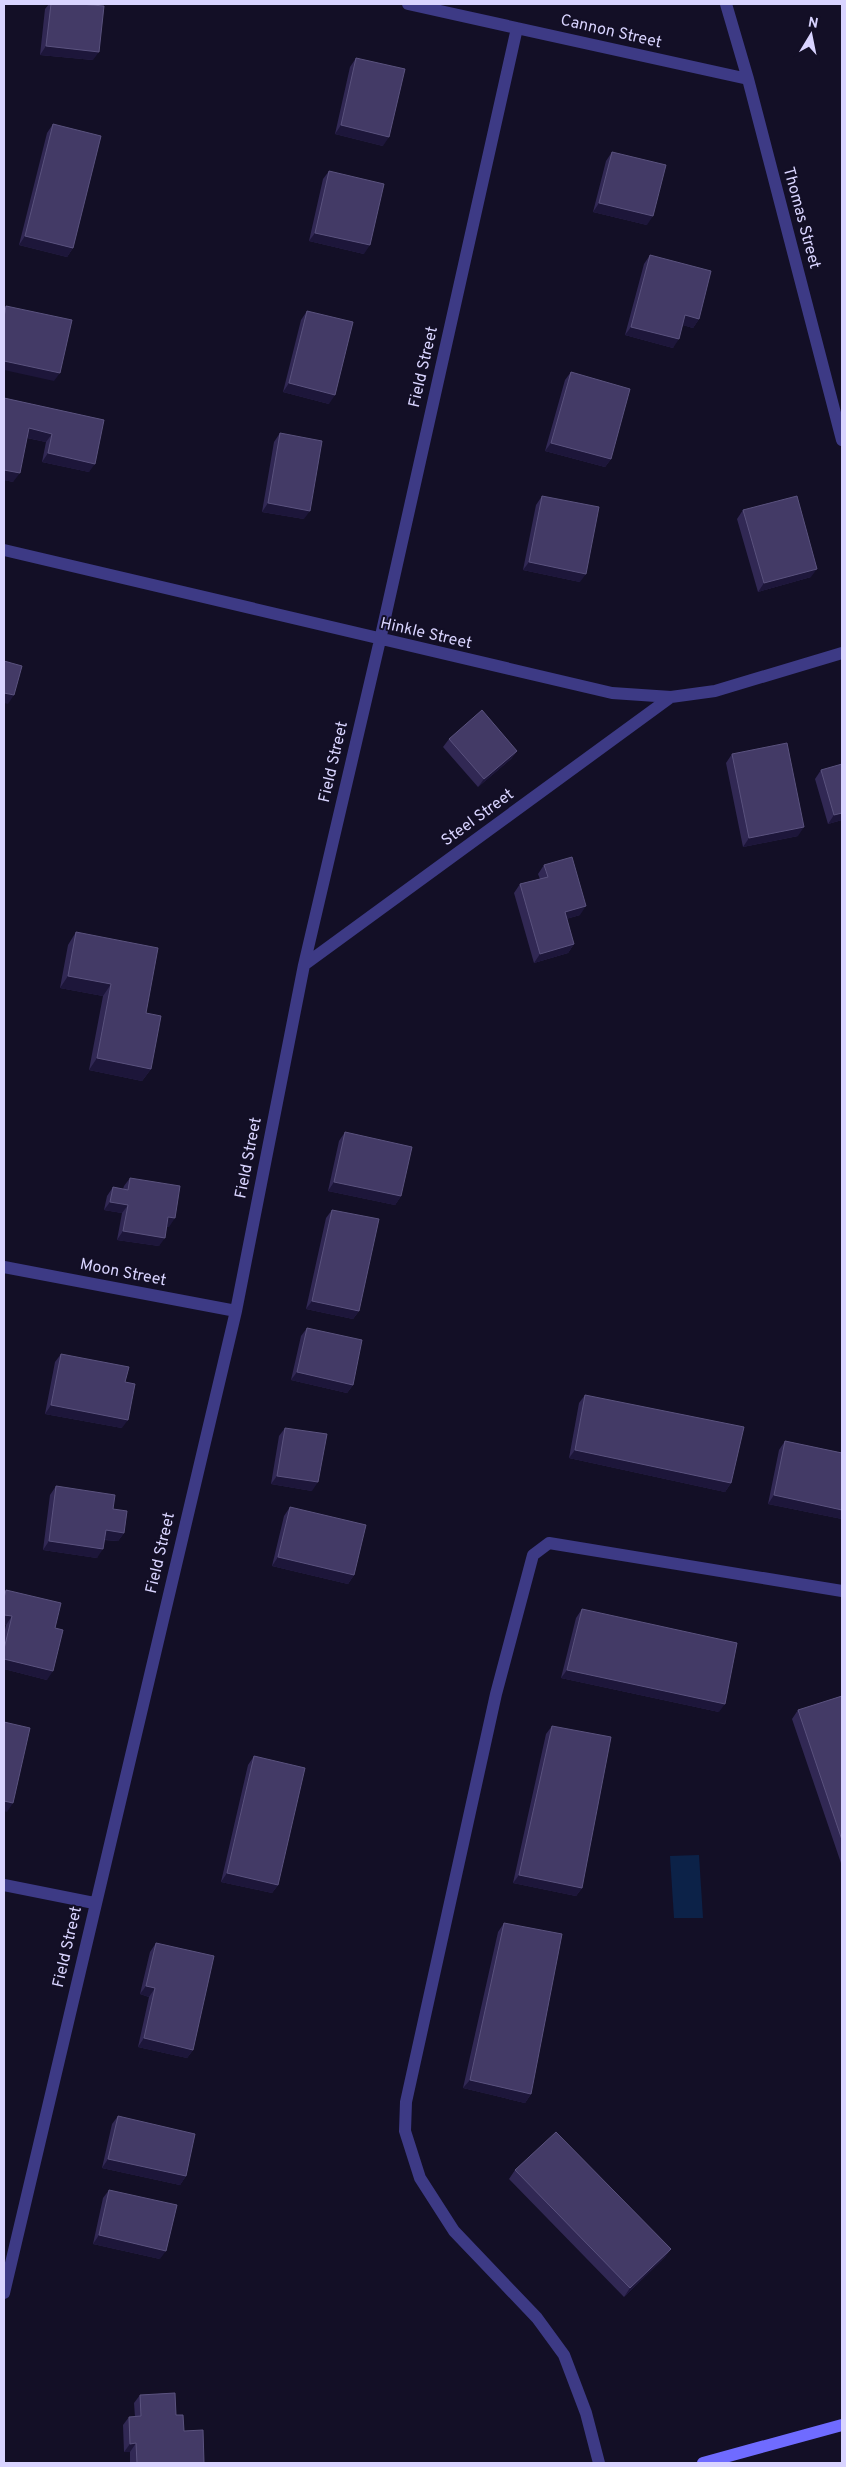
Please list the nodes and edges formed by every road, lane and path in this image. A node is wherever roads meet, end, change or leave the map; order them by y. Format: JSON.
{"nodes":[{"id":1,"x":408,"y":4,"type":"edge"},
{"id":2,"x":726,"y":4,"type":"edge"},
{"id":3,"x":517,"y":28,"type":"junction"},
{"id":4,"x":748,"y":80,"type":"junction"},
{"id":5,"x":842,"y":440,"type":"edge"},
{"id":6,"x":4,"y":550,"type":"edge"},
{"id":7,"x":380,"y":640,"type":"junction"},
{"id":8,"x":842,"y":653,"type":"edge"},
{"id":9,"x":671,"y":696,"type":"junction"},
{"id":10,"x":304,"y":965,"type":"junction"},
{"id":11,"x":4,"y":1266,"type":"edge"},
{"id":12,"x":236,"y":1311,"type":"junction"},
{"id":13,"x":842,"y":1591,"type":"edge"},
{"id":14,"x":4,"y":1885,"type":"edge"},
{"id":15,"x":94,"y":1903,"type":"junction"},
{"id":16,"x":4,"y":2294,"type":"edge"},
{"id":17,"x":842,"y":2425,"type":"edge"},
{"id":18,"x":599,"y":2463,"type":"edge"},
{"id":19,"x":704,"y":2463,"type":"edge"}],
"edges":[{"from":1,"to":3,"type":"street","name":"Cannon Street"},
{"from":2,"to":4,"type":"street","name":"Thomas Street"},
{"from":3,"to":4,"type":"street","name":"Cannon Street"},
{"from":3,"to":7,"type":"street","name":"Field Street"},
{"from":4,"to":5,"type":"street","name":"Thomas Street"},
{"from":6,"to":7,"type":"street","name":"Hinkle Street"},
{"from":7,"to":9,"type":"street","name":"Hinkle Street"},
{"from":7,"to":10,"type":"street","name":"Field Street"},
{"from":8,"to":9,"type":"street","name":"Hinkle Street"},
{"from":9,"to":10,"type":"street","name":"Steel Street"},
{"from":10,"to":12,"type":"street","name":"Field Street"},
{"from":11,"to":12,"type":"street","name":"Moon Street"},
{"from":12,"to":15,"type":"street","name":"Field Street"},
{"from":13,"to":18,"type":"street"},
{"from":14,"to":15,"type":"street"},
{"from":15,"to":16,"type":"street","name":"Field Street"},
{"from":17,"to":19,"type":"street"}]}
